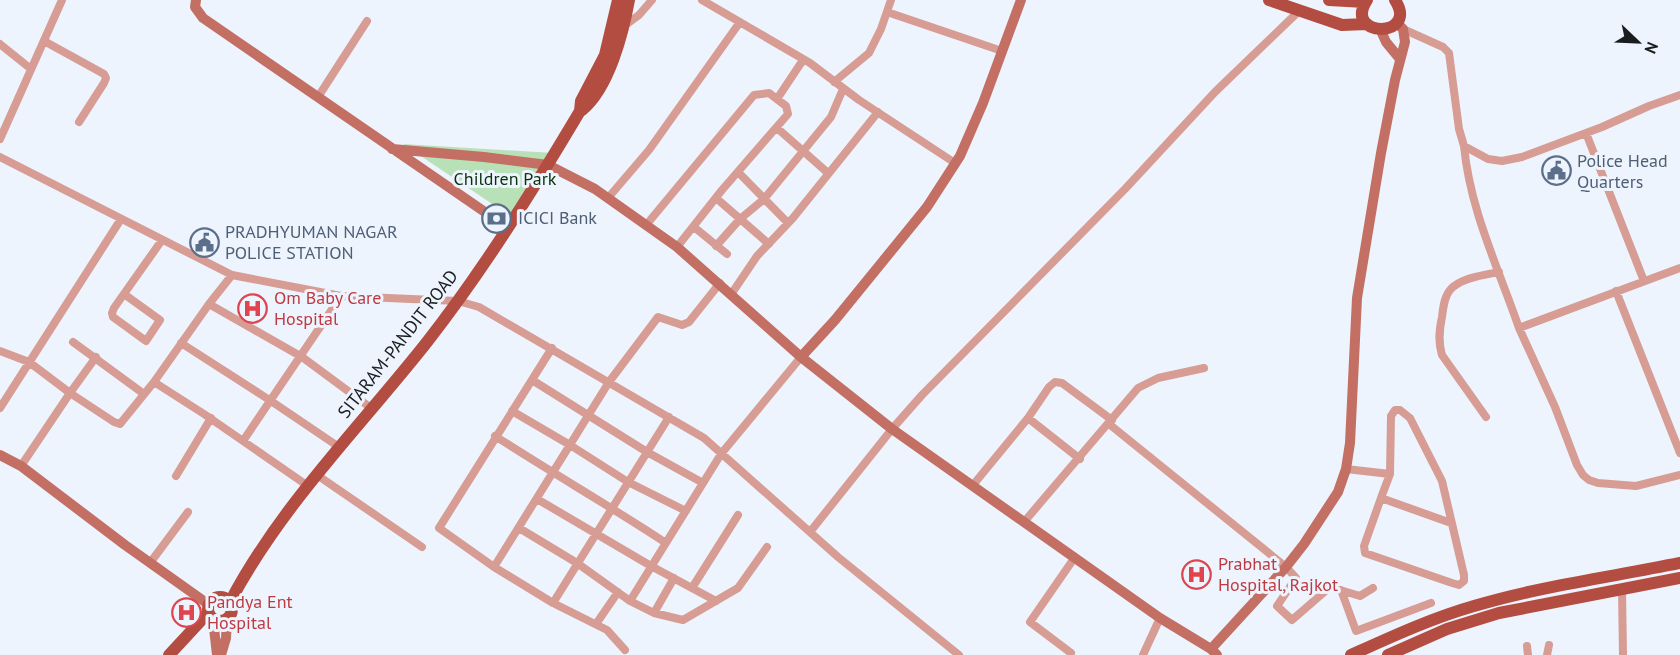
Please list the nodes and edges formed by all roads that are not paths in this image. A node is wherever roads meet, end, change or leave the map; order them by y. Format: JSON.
{"nodes":[{"id":1,"x":62,"y":0,"type":"edge"},
{"id":2,"x":618,"y":0,"type":"edge"},
{"id":3,"x":628,"y":0,"type":"edge"},
{"id":4,"x":652,"y":0,"type":"edge"},
{"id":5,"x":702,"y":0,"type":"edge"},
{"id":6,"x":891,"y":0,"type":"edge"},
{"id":7,"x":1021,"y":0,"type":"edge"},
{"id":8,"x":1269,"y":0,"type":"edge"},
{"id":9,"x":1329,"y":0,"type":"edge"},
{"id":10,"x":1366,"y":1,"type":"edge"},
{"id":11,"x":193,"y":2,"type":"edge"},
{"id":12,"x":1399,"y":3,"type":"edge"},
{"id":13,"x":1299,"y":11,"type":"junction"},
{"id":14,"x":887,"y":12,"type":"junction"},
{"id":15,"x":366,"y":21,"type":"dead end"},
{"id":16,"x":740,"y":22,"type":"junction"},
{"id":17,"x":1367,"y":24,"type":"junction"},
{"id":18,"x":624,"y":26,"type":"junction"},
{"id":19,"x":1400,"y":26,"type":"junction"},
{"id":20,"x":1381,"y":31,"type":"junction"},
{"id":21,"x":44,"y":41,"type":"junction"},
{"id":22,"x":0,"y":44,"type":"edge"},
{"id":23,"x":1002,"y":51,"type":"junction"},
{"id":24,"x":1400,"y":59,"type":"junction"},
{"id":25,"x":803,"y":60,"type":"junction"},
{"id":26,"x":31,"y":69,"type":"junction"},
{"id":27,"x":834,"y":82,"type":"junction"},
{"id":28,"x":843,"y":88,"type":"junction"},
{"id":29,"x":1680,"y":95,"type":"edge"},
{"id":30,"x":318,"y":96,"type":"junction"},
{"id":31,"x":777,"y":99,"type":"junction"},
{"id":32,"x":580,"y":111,"type":"junction"},
{"id":33,"x":878,"y":112,"type":"junction"},
{"id":34,"x":79,"y":122,"type":"dead end"},
{"id":35,"x":777,"y":128,"type":"junction"},
{"id":36,"x":1586,"y":133,"type":"junction"},
{"id":37,"x":0,"y":139,"type":"edge"},
{"id":38,"x":1464,"y":146,"type":"junction"},
{"id":39,"x":392,"y":148,"type":"junction"},
{"id":40,"x":802,"y":150,"type":"junction"},
{"id":41,"x":0,"y":157,"type":"edge"},
{"id":42,"x":955,"y":163,"type":"junction"},
{"id":43,"x":548,"y":165,"type":"junction"},
{"id":44,"x":738,"y":172,"type":"junction"},
{"id":45,"x":828,"y":173,"type":"junction"},
{"id":46,"x":608,"y":198,"type":"junction"},
{"id":47,"x":716,"y":198,"type":"junction"},
{"id":48,"x":764,"y":199,"type":"junction"},
{"id":49,"x":121,"y":219,"type":"junction"},
{"id":50,"x":740,"y":219,"type":"junction"},
{"id":51,"x":788,"y":223,"type":"junction"},
{"id":52,"x":647,"y":224,"type":"junction"},
{"id":53,"x":694,"y":227,"type":"junction"},
{"id":54,"x":508,"y":228,"type":"junction"},
{"id":55,"x":162,"y":240,"type":"junction"},
{"id":56,"x":769,"y":244,"type":"junction"},
{"id":57,"x":677,"y":246,"type":"junction"},
{"id":58,"x":716,"y":246,"type":"junction"},
{"id":59,"x":727,"y":254,"type":"dead end"},
{"id":60,"x":1680,"y":268,"type":"edge"},
{"id":61,"x":1499,"y":272,"type":"junction"},
{"id":62,"x":232,"y":275,"type":"junction"},
{"id":63,"x":1644,"y":282,"type":"junction"},
{"id":64,"x":720,"y":283,"type":"junction"},
{"id":65,"x":1616,"y":291,"type":"junction"},
{"id":66,"x":732,"y":293,"type":"junction"},
{"id":67,"x":124,"y":294,"type":"junction"},
{"id":68,"x":341,"y":296,"type":"junction"},
{"id":69,"x":458,"y":301,"type":"junction"},
{"id":70,"x":209,"y":303,"type":"junction"},
{"id":71,"x":1519,"y":328,"type":"junction"},
{"id":72,"x":73,"y":342,"type":"dead end"},
{"id":73,"x":181,"y":343,"type":"junction"},
{"id":74,"x":552,"y":348,"type":"junction"},
{"id":75,"x":0,"y":351,"type":"edge"},
{"id":76,"x":96,"y":357,"type":"junction"},
{"id":77,"x":302,"y":357,"type":"junction"},
{"id":78,"x":801,"y":357,"type":"junction"},
{"id":79,"x":29,"y":362,"type":"junction"},
{"id":80,"x":1204,"y":368,"type":"dead end"},
{"id":81,"x":532,"y":380,"type":"junction"},
{"id":82,"x":154,"y":382,"type":"junction"},
{"id":83,"x":609,"y":382,"type":"junction"},
{"id":84,"x":70,"y":393,"type":"junction"},
{"id":85,"x":144,"y":394,"type":"junction"},
{"id":86,"x":272,"y":401,"type":"junction"},
{"id":87,"x":0,"y":408,"type":"edge"},
{"id":88,"x":371,"y":408,"type":"junction"},
{"id":89,"x":512,"y":411,"type":"junction"},
{"id":90,"x":588,"y":417,"type":"junction"},
{"id":91,"x":669,"y":417,"type":"junction"},
{"id":92,"x":1486,"y":417,"type":"dead end"},
{"id":93,"x":211,"y":418,"type":"junction"},
{"id":94,"x":1028,"y":418,"type":"junction"},
{"id":95,"x":1110,"y":422,"type":"junction"},
{"id":96,"x":892,"y":429,"type":"junction"},
{"id":97,"x":495,"y":436,"type":"junction"},
{"id":98,"x":243,"y":441,"type":"junction"},
{"id":99,"x":570,"y":445,"type":"junction"},
{"id":100,"x":339,"y":447,"type":"junction"},
{"id":101,"x":647,"y":452,"type":"junction"},
{"id":102,"x":1680,"y":453,"type":"edge"},
{"id":103,"x":721,"y":454,"type":"junction"},
{"id":104,"x":0,"y":455,"type":"edge"},
{"id":105,"x":1080,"y":459,"type":"junction"},
{"id":106,"x":21,"y":466,"type":"junction"},
{"id":107,"x":1346,"y":469,"type":"junction"},
{"id":108,"x":552,"y":473,"type":"junction"},
{"id":109,"x":1390,"y":474,"type":"junction"},
{"id":110,"x":317,"y":475,"type":"junction"},
{"id":111,"x":1680,"y":475,"type":"edge"},
{"id":112,"x":176,"y":476,"type":"dead end"},
{"id":113,"x":628,"y":482,"type":"junction"},
{"id":114,"x":703,"y":483,"type":"junction"},
{"id":115,"x":972,"y":485,"type":"junction"},
{"id":116,"x":308,"y":486,"type":"junction"},
{"id":117,"x":1381,"y":498,"type":"junction"},
{"id":118,"x":537,"y":499,"type":"junction"},
{"id":119,"x":612,"y":507,"type":"junction"},
{"id":120,"x":686,"y":511,"type":"junction"},
{"id":121,"x":188,"y":512,"type":"dead end"},
{"id":122,"x":738,"y":515,"type":"dead end"},
{"id":123,"x":1024,"y":522,"type":"junction"},
{"id":124,"x":1451,"y":523,"type":"junction"},
{"id":125,"x":519,"y":528,"type":"junction"},
{"id":126,"x":810,"y":532,"type":"junction"},
{"id":127,"x":595,"y":534,"type":"junction"},
{"id":128,"x":666,"y":543,"type":"junction"},
{"id":129,"x":422,"y":547,"type":"dead end"},
{"id":130,"x":767,"y":547,"type":"dead end"},
{"id":131,"x":1075,"y":557,"type":"junction"},
{"id":132,"x":150,"y":563,"type":"junction"},
{"id":133,"x":577,"y":563,"type":"junction"},
{"id":134,"x":1680,"y":563,"type":"edge"},
{"id":135,"x":651,"y":566,"type":"junction"},
{"id":136,"x":494,"y":567,"type":"junction"},
{"id":137,"x":1286,"y":567,"type":"junction"},
{"id":138,"x":674,"y":578,"type":"junction"},
{"id":139,"x":1680,"y":578,"type":"edge"},
{"id":140,"x":692,"y":588,"type":"junction"},
{"id":141,"x":1373,"y":588,"type":"dead end"},
{"id":142,"x":1622,"y":589,"type":"junction"},
{"id":143,"x":1341,"y":590,"type":"junction"},
{"id":144,"x":618,"y":592,"type":"junction"},
{"id":145,"x":226,"y":599,"type":"junction"},
{"id":146,"x":630,"y":601,"type":"junction"},
{"id":147,"x":716,"y":601,"type":"junction"},
{"id":148,"x":553,"y":603,"type":"junction"},
{"id":149,"x":1431,"y":603,"type":"dead end"},
{"id":150,"x":210,"y":612,"type":"junction"},
{"id":151,"x":654,"y":613,"type":"junction"},
{"id":152,"x":1160,"y":618,"type":"junction"},
{"id":153,"x":227,"y":620,"type":"junction"},
{"id":154,"x":596,"y":624,"type":"junction"},
{"id":155,"x":1389,"y":638,"type":"junction"},
{"id":156,"x":1549,"y":645,"type":"dead end"},
{"id":157,"x":625,"y":650,"type":"dead end"},
{"id":158,"x":1214,"y":652,"type":"edge"},
{"id":159,"x":1071,"y":653,"type":"dead end"},
{"id":160,"x":1398,"y":653,"type":"edge"},
{"id":161,"x":170,"y":655,"type":"edge"},
{"id":162,"x":219,"y":655,"type":"edge"},
{"id":163,"x":959,"y":655,"type":"edge"},
{"id":164,"x":1143,"y":655,"type":"edge"},
{"id":165,"x":1351,"y":655,"type":"edge"},
{"id":166,"x":1547,"y":655,"type":"edge"},
{"id":167,"x":1623,"y":655,"type":"edge"}],
"edges":[{"from":1,"to":21,"type":"street"},
{"from":2,"to":32,"type":"main road","name":"SITARAM-PANDIT ROAD"},
{"from":3,"to":18,"type":"main road"},
{"from":4,"to":18,"type":"street"},
{"from":5,"to":16,"type":"street"},
{"from":6,"to":14,"type":"street"},
{"from":7,"to":23,"type":"street"},
{"from":8,"to":13,"type":"main road"},
{"from":9,"to":10,"type":"main road"},
{"from":10,"to":17,"type":"main road"},
{"from":11,"to":30,"type":"street"},
{"from":12,"to":19,"type":"main road"},
{"from":13,"to":17,"type":"main road"},
{"from":13,"to":96,"type":"street"},
{"from":14,"to":23,"type":"street"},
{"from":14,"to":27,"type":"street"},
{"from":15,"to":30,"type":"street"},
{"from":16,"to":25,"type":"street"},
{"from":16,"to":46,"type":"street"},
{"from":17,"to":20,"type":"main road"},
{"from":18,"to":32,"type":"main road"},
{"from":19,"to":20,"type":"main road"},
{"from":19,"to":24,"type":"street"},
{"from":19,"to":38,"type":"street"},
{"from":20,"to":24,"type":"street"},
{"from":21,"to":26,"type":"street"},
{"from":21,"to":34,"type":"street"},
{"from":22,"to":26,"type":"street"},
{"from":23,"to":42,"type":"street"},
{"from":24,"to":107,"type":"street"},
{"from":25,"to":27,"type":"street"},
{"from":25,"to":31,"type":"street"},
{"from":26,"to":37,"type":"street"},
{"from":27,"to":28,"type":"street"},
{"from":28,"to":33,"type":"street"},
{"from":28,"to":40,"type":"street"},
{"from":29,"to":36,"type":"street"},
{"from":30,"to":39,"type":"street"},
{"from":31,"to":35,"type":"street"},
{"from":31,"to":52,"type":"street"},
{"from":32,"to":43,"type":"main road","name":"SITARAM-PANDIT ROAD"},
{"from":33,"to":42,"type":"street"},
{"from":33,"to":45,"type":"street"},
{"from":35,"to":40,"type":"street"},
{"from":35,"to":44,"type":"street"},
{"from":36,"to":38,"type":"street"},
{"from":36,"to":63,"type":"street"},
{"from":38,"to":61,"type":"street"},
{"from":39,"to":43,"type":"street"},
{"from":39,"to":54,"type":"street"},
{"from":40,"to":45,"type":"street"},
{"from":40,"to":48,"type":"street"},
{"from":41,"to":49,"type":"street"},
{"from":42,"to":78,"type":"street"},
{"from":43,"to":46,"type":"street"},
{"from":43,"to":54,"type":"main road","name":"SITARAM-PANDIT ROAD"},
{"from":44,"to":47,"type":"street"},
{"from":44,"to":48,"type":"street"},
{"from":45,"to":51,"type":"street"},
{"from":46,"to":52,"type":"street"},
{"from":47,"to":50,"type":"street"},
{"from":47,"to":53,"type":"street"},
{"from":48,"to":50,"type":"street"},
{"from":48,"to":51,"type":"street"},
{"from":49,"to":55,"type":"street"},
{"from":49,"to":79,"type":"street"},
{"from":50,"to":56,"type":"street"},
{"from":50,"to":58,"type":"street"},
{"from":51,"to":56,"type":"street"},
{"from":52,"to":57,"type":"street"},
{"from":53,"to":57,"type":"street"},
{"from":53,"to":58,"type":"street"},
{"from":54,"to":69,"type":"main road","name":"SITARAM-PANDIT ROAD"},
{"from":55,"to":62,"type":"street"},
{"from":55,"to":67,"type":"street"},
{"from":56,"to":66,"type":"street"},
{"from":57,"to":64,"type":"street"},
{"from":58,"to":59,"type":"street"},
{"from":60,"to":63,"type":"street"},
{"from":61,"to":71,"type":"street"},
{"from":61,"to":92,"type":"street"},
{"from":62,"to":68,"type":"street"},
{"from":62,"to":70,"type":"street"},
{"from":63,"to":65,"type":"street"},
{"from":64,"to":66,"type":"street"},
{"from":64,"to":83,"type":"street"},
{"from":65,"to":71,"type":"street"},
{"from":65,"to":102,"type":"street"},
{"from":66,"to":78,"type":"street"},
{"from":67,"to":67,"type":"street"},
{"from":68,"to":69,"type":"street"},
{"from":68,"to":77,"type":"street"},
{"from":69,"to":74,"type":"street"},
{"from":69,"to":88,"type":"main road","name":"SITARAM-PANDIT ROAD"},
{"from":70,"to":73,"type":"street"},
{"from":70,"to":77,"type":"street"},
{"from":71,"to":111,"type":"street"},
{"from":72,"to":76,"type":"street"},
{"from":73,"to":82,"type":"street"},
{"from":73,"to":86,"type":"street"},
{"from":74,"to":81,"type":"street"},
{"from":74,"to":83,"type":"street"},
{"from":75,"to":79,"type":"street"},
{"from":76,"to":84,"type":"street"},
{"from":76,"to":85,"type":"street"},
{"from":77,"to":86,"type":"street"},
{"from":77,"to":88,"type":"street"},
{"from":78,"to":96,"type":"street"},
{"from":78,"to":103,"type":"street"},
{"from":79,"to":84,"type":"street"},
{"from":79,"to":87,"type":"street"},
{"from":80,"to":95,"type":"street"},
{"from":81,"to":89,"type":"street"},
{"from":81,"to":90,"type":"street"},
{"from":82,"to":85,"type":"street"},
{"from":82,"to":93,"type":"street"},
{"from":83,"to":90,"type":"street"},
{"from":83,"to":91,"type":"street"},
{"from":84,"to":85,"type":"street"},
{"from":84,"to":106,"type":"street"},
{"from":86,"to":98,"type":"street"},
{"from":86,"to":100,"type":"street"},
{"from":88,"to":100,"type":"main road","name":"SITARAM-PANDIT ROAD"},
{"from":89,"to":97,"type":"street"},
{"from":89,"to":99,"type":"street"},
{"from":90,"to":99,"type":"street"},
{"from":90,"to":101,"type":"street"},
{"from":91,"to":101,"type":"street"},
{"from":91,"to":103,"type":"street"},
{"from":93,"to":98,"type":"street"},
{"from":93,"to":112,"type":"street"},
{"from":94,"to":95,"type":"street"},
{"from":94,"to":105,"type":"street"},
{"from":94,"to":115,"type":"street"},
{"from":95,"to":105,"type":"street"},
{"from":95,"to":137,"type":"street"},
{"from":96,"to":115,"type":"street"},
{"from":96,"to":126,"type":"street"},
{"from":97,"to":108,"type":"street"},
{"from":97,"to":136,"type":"street"},
{"from":98,"to":116,"type":"street"},
{"from":99,"to":108,"type":"street"},
{"from":99,"to":113,"type":"street"},
{"from":100,"to":110,"type":"main road","name":"SITARAM-PANDIT ROAD"},
{"from":101,"to":113,"type":"street"},
{"from":101,"to":114,"type":"street"},
{"from":103,"to":114,"type":"street"},
{"from":103,"to":126,"type":"street"},
{"from":104,"to":106,"type":"street"},
{"from":105,"to":123,"type":"street"},
{"from":106,"to":132,"type":"street"},
{"from":107,"to":109,"type":"street"},
{"from":107,"to":137,"type":"street"},
{"from":108,"to":118,"type":"street"},
{"from":108,"to":119,"type":"street"},
{"from":109,"to":117,"type":"street"},
{"from":109,"to":124,"type":"street"},
{"from":110,"to":116,"type":"main road","name":"SITARAM-PANDIT ROAD"},
{"from":110,"to":129,"type":"street"},
{"from":113,"to":119,"type":"street"},
{"from":113,"to":120,"type":"street"},
{"from":114,"to":120,"type":"street"},
{"from":115,"to":123,"type":"street"},
{"from":116,"to":145,"type":"main road","name":"SITARAM-PANDIT ROAD"},
{"from":117,"to":124,"type":"street"},
{"from":117,"to":124,"type":"street"},
{"from":118,"to":125,"type":"street"},
{"from":118,"to":127,"type":"street"},
{"from":119,"to":127,"type":"street"},
{"from":119,"to":128,"type":"street"},
{"from":120,"to":128,"type":"street"},
{"from":121,"to":132,"type":"street"},
{"from":122,"to":140,"type":"street"},
{"from":123,"to":131,"type":"street"},
{"from":125,"to":133,"type":"street"},
{"from":125,"to":136,"type":"street"},
{"from":126,"to":163,"type":"street"},
{"from":127,"to":133,"type":"street"},
{"from":127,"to":135,"type":"street"},
{"from":128,"to":135,"type":"street"},
{"from":130,"to":147,"type":"street"},
{"from":131,"to":152,"type":"street"},
{"from":131,"to":159,"type":"street"},
{"from":132,"to":150,"type":"street"},
{"from":133,"to":144,"type":"street"},
{"from":133,"to":148,"type":"street"},
{"from":134,"to":155,"type":"main road"},
{"from":135,"to":138,"type":"street"},
{"from":135,"to":146,"type":"street"},
{"from":136,"to":148,"type":"street"},
{"from":137,"to":143,"type":"street"},
{"from":137,"to":158,"type":"street"},
{"from":138,"to":140,"type":"street"},
{"from":138,"to":151,"type":"street"},
{"from":139,"to":142,"type":"main road"},
{"from":140,"to":147,"type":"street"},
{"from":141,"to":143,"type":"street"},
{"from":142,"to":160,"type":"main road"},
{"from":142,"to":167,"type":"street"},
{"from":143,"to":149,"type":"street"},
{"from":144,"to":146,"type":"street"},
{"from":144,"to":154,"type":"street"},
{"from":145,"to":150,"type":"main road"},
{"from":145,"to":153,"type":"main road"},
{"from":146,"to":151,"type":"street"},
{"from":147,"to":151,"type":"street"},
{"from":148,"to":154,"type":"street"},
{"from":150,"to":153,"type":"main road"},
{"from":150,"to":161,"type":"main road"},
{"from":150,"to":162,"type":"street"},
{"from":152,"to":158,"type":"street"},
{"from":152,"to":164,"type":"street"},
{"from":153,"to":162,"type":"street"},
{"from":154,"to":157,"type":"street"},
{"from":155,"to":160,"type":"street"},
{"from":155,"to":165,"type":"main road"},
{"from":156,"to":166,"type":"street"}]}
